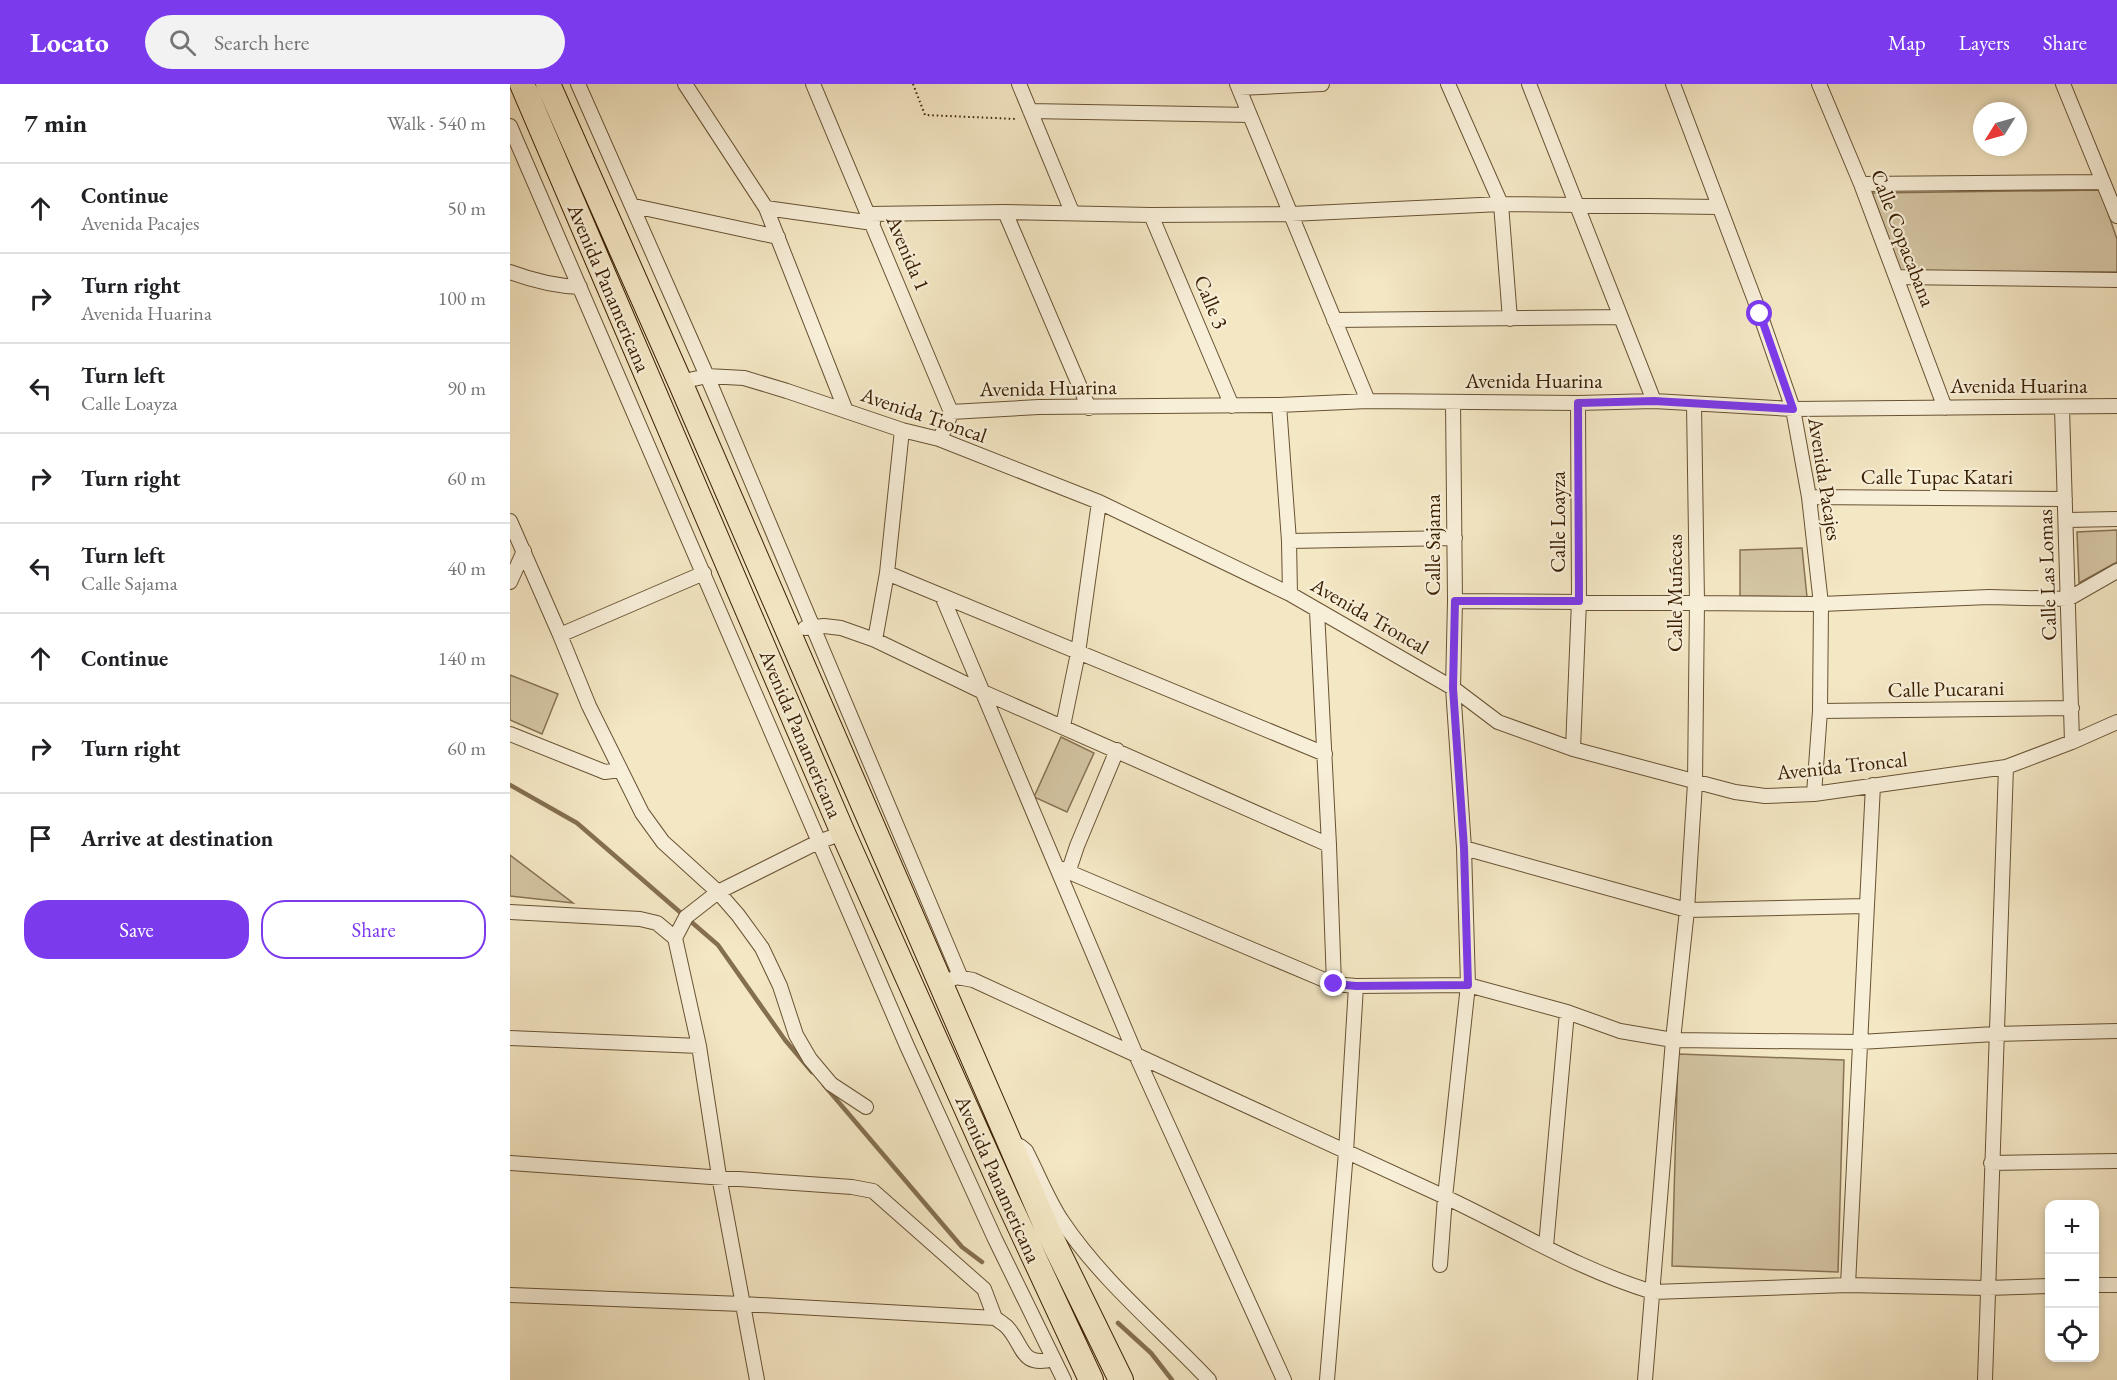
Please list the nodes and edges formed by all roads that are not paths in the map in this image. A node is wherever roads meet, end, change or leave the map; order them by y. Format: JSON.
{"nodes":[{"id":1,"x":522,"y":84,"type":"edge"},
{"id":2,"x":548,"y":84,"type":"edge"},
{"id":3,"x":578,"y":84,"type":"edge"},
{"id":4,"x":685,"y":84,"type":"edge"},
{"id":5,"x":813,"y":84,"type":"edge"},
{"id":6,"x":1019,"y":84,"type":"edge"},
{"id":7,"x":1322,"y":84,"type":"edge"},
{"id":8,"x":1448,"y":84,"type":"edge"},
{"id":9,"x":1529,"y":84,"type":"edge"},
{"id":10,"x":1673,"y":84,"type":"edge"},
{"id":11,"x":1819,"y":84,"type":"edge"},
{"id":12,"x":2063,"y":84,"type":"edge"},
{"id":13,"x":1238,"y":86,"type":"edge"},
{"id":14,"x":1032,"y":115,"type":"junction"},
{"id":15,"x":1250,"y":115,"type":"junction"},
{"id":16,"x":510,"y":126,"type":"edge"},
{"id":17,"x":2103,"y":182,"type":"junction"},
{"id":18,"x":1861,"y":184,"type":"junction"},
{"id":19,"x":1501,"y":204,"type":"junction"},
{"id":20,"x":1577,"y":205,"type":"junction"},
{"id":21,"x":634,"y":206,"type":"junction"},
{"id":22,"x":1718,"y":207,"type":"junction"},
{"id":23,"x":766,"y":208,"type":"junction"},
{"id":24,"x":1005,"y":212,"type":"junction"},
{"id":25,"x":1072,"y":212,"type":"junction"},
{"id":26,"x":1291,"y":214,"type":"junction"},
{"id":27,"x":1150,"y":215,"type":"junction"},
{"id":28,"x":2117,"y":216,"type":"edge"},
{"id":29,"x":871,"y":219,"type":"junction"},
{"id":30,"x":778,"y":237,"type":"junction"},
{"id":31,"x":510,"y":272,"type":"edge"},
{"id":32,"x":1896,"y":277,"type":"junction"},
{"id":33,"x":2117,"y":280,"type":"edge"},
{"id":34,"x":580,"y":287,"type":"junction"},
{"id":35,"x":1621,"y":317,"type":"junction"},
{"id":36,"x":1510,"y":319,"type":"junction"},
{"id":37,"x":1334,"y":320,"type":"junction"},
{"id":38,"x":707,"y":376,"type":"junction"},
{"id":39,"x":680,"y":382,"type":"junction"},
{"id":40,"x":1368,"y":401,"type":"junction"},
{"id":41,"x":1654,"y":401,"type":"junction"},
{"id":42,"x":1453,"y":402,"type":"junction"},
{"id":43,"x":1578,"y":403,"type":"junction"},
{"id":44,"x":1694,"y":404,"type":"junction"},
{"id":45,"x":1279,"y":405,"type":"junction"},
{"id":46,"x":1232,"y":406,"type":"junction"},
{"id":47,"x":2117,"y":406,"type":"edge"},
{"id":48,"x":1089,"y":408,"type":"junction"},
{"id":49,"x":1946,"y":408,"type":"junction"},
{"id":50,"x":2062,"y":408,"type":"junction"},
{"id":51,"x":1793,"y":409,"type":"junction"},
{"id":52,"x":846,"y":411,"type":"junction"},
{"id":53,"x":951,"y":412,"type":"junction"},
{"id":54,"x":902,"y":430,"type":"junction"},
{"id":55,"x":939,"y":439,"type":"junction"},
{"id":56,"x":1809,"y":497,"type":"junction"},
{"id":57,"x":2065,"y":499,"type":"junction"},
{"id":58,"x":1099,"y":502,"type":"junction"},
{"id":59,"x":2117,"y":519,"type":"edge"},
{"id":60,"x":2067,"y":520,"type":"junction"},
{"id":61,"x":510,"y":521,"type":"edge"},
{"id":62,"x":1455,"y":538,"type":"junction"},
{"id":63,"x":1289,"y":542,"type":"junction"},
{"id":64,"x":524,"y":551,"type":"junction"},
{"id":65,"x":2117,"y":571,"type":"edge"},
{"id":66,"x":704,"y":573,"type":"junction"},
{"id":67,"x":887,"y":573,"type":"junction"},
{"id":68,"x":510,"y":582,"type":"edge"},
{"id":69,"x":1290,"y":594,"type":"junction"},
{"id":70,"x":942,"y":596,"type":"junction"},
{"id":71,"x":2068,"y":599,"type":"junction"},
{"id":72,"x":1455,"y":601,"type":"junction"},
{"id":73,"x":1579,"y":601,"type":"junction"},
{"id":74,"x":1697,"y":602,"type":"junction"},
{"id":75,"x":1821,"y":604,"type":"junction"},
{"id":76,"x":1317,"y":611,"type":"junction"},
{"id":77,"x":812,"y":627,"type":"junction"},
{"id":78,"x":787,"y":630,"type":"junction"},
{"id":79,"x":560,"y":635,"type":"junction"},
{"id":80,"x":875,"y":640,"type":"junction"},
{"id":81,"x":1078,"y":653,"type":"junction"},
{"id":82,"x":1453,"y":688,"type":"junction"},
{"id":83,"x":983,"y":692,"type":"junction"},
{"id":84,"x":2072,"y":708,"type":"junction"},
{"id":85,"x":1820,"y":711,"type":"junction"},
{"id":86,"x":2117,"y":722,"type":"edge"},
{"id":87,"x":1063,"y":726,"type":"junction"},
{"id":88,"x":510,"y":734,"type":"edge"},
{"id":89,"x":2072,"y":742,"type":"junction"},
{"id":90,"x":1573,"y":749,"type":"junction"},
{"id":91,"x":1117,"y":750,"type":"junction"},
{"id":92,"x":1325,"y":754,"type":"junction"},
{"id":93,"x":2006,"y":767,"type":"junction"},
{"id":94,"x":620,"y":770,"type":"junction"},
{"id":95,"x":1695,"y":783,"type":"junction"},
{"id":96,"x":1873,"y":785,"type":"junction"},
{"id":97,"x":1814,"y":794,"type":"junction"},
{"id":98,"x":843,"y":833,"type":"junction"},
{"id":99,"x":818,"y":842,"type":"junction"},
{"id":100,"x":1329,"y":845,"type":"junction"},
{"id":101,"x":1464,"y":848,"type":"junction"},
{"id":102,"x":1062,"y":870,"type":"junction"},
{"id":103,"x":718,"y":892,"type":"junction"},
{"id":104,"x":1866,"y":906,"type":"junction"},
{"id":105,"x":1687,"y":910,"type":"junction"},
{"id":106,"x":510,"y":912,"type":"edge"},
{"id":107,"x":675,"y":938,"type":"junction"},
{"id":108,"x":952,"y":980,"type":"junction"},
{"id":109,"x":1334,"y":984,"type":"junction"},
{"id":110,"x":1468,"y":985,"type":"junction"},
{"id":111,"x":1356,"y":986,"type":"junction"},
{"id":112,"x":1566,"y":1012,"type":"junction"},
{"id":113,"x":2117,"y":1031,"type":"edge"},
{"id":114,"x":1995,"y":1034,"type":"junction"},
{"id":115,"x":510,"y":1038,"type":"edge"},
{"id":116,"x":1673,"y":1040,"type":"junction"},
{"id":117,"x":1860,"y":1042,"type":"junction"},
{"id":118,"x":699,"y":1046,"type":"junction"},
{"id":119,"x":1136,"y":1055,"type":"junction"},
{"id":120,"x":866,"y":1107,"type":"dead end"},
{"id":121,"x":1004,"y":1129,"type":"junction"},
{"id":122,"x":1346,"y":1152,"type":"junction"},
{"id":123,"x":2117,"y":1161,"type":"edge"},
{"id":124,"x":510,"y":1163,"type":"edge"},
{"id":125,"x":1991,"y":1164,"type":"junction"},
{"id":126,"x":719,"y":1176,"type":"junction"},
{"id":127,"x":1445,"y":1197,"type":"junction"},
{"id":128,"x":1546,"y":1246,"type":"junction"},
{"id":129,"x":1440,"y":1264,"type":"dead end"},
{"id":130,"x":1848,"y":1285,"type":"junction"},
{"id":131,"x":2099,"y":1285,"type":"edge"},
{"id":132,"x":2117,"y":1285,"type":"edge"},
{"id":133,"x":2045,"y":1286,"type":"edge"},
{"id":134,"x":1987,"y":1288,"type":"junction"},
{"id":135,"x":1653,"y":1292,"type":"junction"},
{"id":136,"x":510,"y":1295,"type":"edge"},
{"id":137,"x":742,"y":1304,"type":"junction"},
{"id":138,"x":995,"y":1318,"type":"junction"},
{"id":139,"x":1053,"y":1359,"type":"junction"},
{"id":140,"x":757,"y":1380,"type":"edge"},
{"id":141,"x":1064,"y":1380,"type":"edge"},
{"id":142,"x":1091,"y":1380,"type":"edge"},
{"id":143,"x":1121,"y":1380,"type":"edge"},
{"id":144,"x":1209,"y":1380,"type":"edge"},
{"id":145,"x":1284,"y":1380,"type":"edge"},
{"id":146,"x":1327,"y":1380,"type":"edge"},
{"id":147,"x":1645,"y":1380,"type":"edge"},
{"id":148,"x":1984,"y":1380,"type":"edge"}],
"edges":[{"from":1,"to":98,"type":"highway","name":"Avenida Panamericana"},
{"from":2,"to":39,"type":"highway","name":"Avenida Panamericana"},
{"from":3,"to":21,"type":"street"},
{"from":4,"to":23,"type":"street"},
{"from":5,"to":29,"type":"street","name":"Avenida 1"},
{"from":6,"to":14,"type":"street"},
{"from":7,"to":13,"type":"street"},
{"from":8,"to":19,"type":"street"},
{"from":9,"to":20,"type":"street"},
{"from":10,"to":22,"type":"street","name":"Avenida Pacajes"},
{"from":11,"to":18,"type":"street","name":"Calle Copacabana"},
{"from":12,"to":17,"type":"street"},
{"from":13,"to":15,"type":"street"},
{"from":14,"to":15,"type":"street"},
{"from":14,"to":25,"type":"street"},
{"from":15,"to":26,"type":"street"},
{"from":16,"to":34,"type":"street","name":"Avenida Panamericana"},
{"from":17,"to":18,"type":"street"},
{"from":17,"to":28,"type":"street"},
{"from":18,"to":32,"type":"street","name":"Calle Copacabana"},
{"from":19,"to":20,"type":"street"},
{"from":19,"to":26,"type":"street"},
{"from":19,"to":36,"type":"street"},
{"from":20,"to":22,"type":"street"},
{"from":20,"to":35,"type":"street"},
{"from":21,"to":30,"type":"street"},
{"from":21,"to":38,"type":"street"},
{"from":22,"to":51,"type":"street","name":"Avenida Pacajes"},
{"from":23,"to":29,"type":"street"},
{"from":23,"to":30,"type":"street"},
{"from":24,"to":25,"type":"street"},
{"from":24,"to":29,"type":"street"},
{"from":24,"to":48,"type":"street"},
{"from":25,"to":27,"type":"street"},
{"from":26,"to":27,"type":"street"},
{"from":26,"to":37,"type":"street"},
{"from":27,"to":46,"type":"street","name":"Calle 3"},
{"from":29,"to":53,"type":"street","name":"Avenida 1"},
{"from":30,"to":52,"type":"street"},
{"from":31,"to":34,"type":"street"},
{"from":32,"to":33,"type":"street"},
{"from":32,"to":49,"type":"street","name":"Calle Copacabana"},
{"from":34,"to":66,"type":"street","name":"Avenida Panamericana"},
{"from":35,"to":36,"type":"street"},
{"from":35,"to":41,"type":"street"},
{"from":36,"to":37,"type":"street"},
{"from":37,"to":40,"type":"street"},
{"from":38,"to":39,"type":"street","name":"Avenida Troncal"},
{"from":38,"to":52,"type":"street","name":"Avenida Troncal"},
{"from":38,"to":77,"type":"street"},
{"from":39,"to":78,"type":"highway","name":"Avenida Panamericana"},
{"from":40,"to":42,"type":"street","name":"Avenida Huarina"},
{"from":40,"to":45,"type":"street","name":"Avenida Huarina"},
{"from":41,"to":43,"type":"street","name":"Avenida Huarina"},
{"from":41,"to":44,"type":"street","name":"Avenida Huarina"},
{"from":42,"to":43,"type":"street","name":"Avenida Huarina"},
{"from":42,"to":62,"type":"street","name":"Calle Sajama"},
{"from":43,"to":73,"type":"street","name":"Calle Loayza"},
{"from":44,"to":51,"type":"street","name":"Avenida Huarina"},
{"from":44,"to":74,"type":"street","name":"Calle Muñecas"},
{"from":45,"to":46,"type":"street","name":"Avenida Huarina"},
{"from":45,"to":63,"type":"street"},
{"from":46,"to":48,"type":"street","name":"Avenida Huarina"},
{"from":47,"to":50,"type":"street","name":"Avenida Huarina"},
{"from":48,"to":53,"type":"street","name":"Avenida Huarina"},
{"from":49,"to":50,"type":"street","name":"Avenida Huarina"},
{"from":49,"to":51,"type":"street","name":"Avenida Huarina"},
{"from":50,"to":57,"type":"street","name":"Calle Las Lomas"},
{"from":51,"to":56,"type":"street","name":"Avenida Pacajes"},
{"from":52,"to":54,"type":"street","name":"Avenida Troncal"},
{"from":53,"to":55,"type":"street"},
{"from":54,"to":55,"type":"street","name":"Avenida Troncal"},
{"from":54,"to":67,"type":"street"},
{"from":55,"to":58,"type":"street","name":"Avenida Troncal"},
{"from":56,"to":57,"type":"street","name":"Calle Tupac Katari"},
{"from":56,"to":75,"type":"street","name":"Avenida Pacajes"},
{"from":57,"to":60,"type":"street","name":"Calle Las Lomas"},
{"from":58,"to":69,"type":"street","name":"Avenida Troncal"},
{"from":58,"to":81,"type":"street"},
{"from":59,"to":60,"type":"street"},
{"from":60,"to":71,"type":"street","name":"Calle Las Lomas"},
{"from":61,"to":64,"type":"street"},
{"from":62,"to":63,"type":"street"},
{"from":62,"to":72,"type":"street","name":"Calle Sajama"},
{"from":63,"to":69,"type":"street"},
{"from":64,"to":68,"type":"street"},
{"from":64,"to":79,"type":"street"},
{"from":65,"to":71,"type":"street"},
{"from":66,"to":79,"type":"street"},
{"from":66,"to":99,"type":"street","name":"Avenida Panamericana"},
{"from":67,"to":70,"type":"street"},
{"from":67,"to":80,"type":"street"},
{"from":69,"to":76,"type":"street","name":"Avenida Troncal"},
{"from":70,"to":81,"type":"street"},
{"from":70,"to":83,"type":"street"},
{"from":71,"to":75,"type":"street"},
{"from":71,"to":84,"type":"street","name":"Calle Las Lomas"},
{"from":72,"to":73,"type":"street"},
{"from":72,"to":82,"type":"street","name":"Calle Sajama"},
{"from":73,"to":74,"type":"street"},
{"from":73,"to":90,"type":"street","name":"Calle Loayza"},
{"from":74,"to":75,"type":"street"},
{"from":74,"to":95,"type":"street","name":"Calle Muñecas"},
{"from":75,"to":85,"type":"street","name":"Avenida Pacajes"},
{"from":76,"to":82,"type":"street","name":"Avenida Troncal"},
{"from":76,"to":92,"type":"street"},
{"from":77,"to":78,"type":"street"},
{"from":77,"to":80,"type":"street"},
{"from":77,"to":108,"type":"street"},
{"from":78,"to":108,"type":"highway","name":"Avenida Panamericana"},
{"from":79,"to":94,"type":"street"},
{"from":80,"to":83,"type":"street"},
{"from":81,"to":87,"type":"street"},
{"from":81,"to":92,"type":"street"},
{"from":82,"to":90,"type":"street","name":"Avenida Troncal"},
{"from":82,"to":101,"type":"street","name":"Calle Sajama"},
{"from":83,"to":87,"type":"street"},
{"from":83,"to":102,"type":"street"},
{"from":84,"to":85,"type":"street","name":"Calle Pucarani"},
{"from":84,"to":89,"type":"street","name":"Calle Las Lomas"},
{"from":85,"to":97,"type":"street","name":"Avenida Pacajes"},
{"from":86,"to":89,"type":"street","name":"Avenida Troncal"},
{"from":87,"to":91,"type":"street"},
{"from":88,"to":94,"type":"street"},
{"from":89,"to":93,"type":"street","name":"Avenida Troncal"},
{"from":90,"to":95,"type":"street","name":"Avenida Troncal"},
{"from":91,"to":100,"type":"street"},
{"from":91,"to":102,"type":"street"},
{"from":92,"to":100,"type":"street"},
{"from":93,"to":96,"type":"street","name":"Avenida Troncal"},
{"from":93,"to":114,"type":"street"},
{"from":94,"to":103,"type":"street"},
{"from":95,"to":97,"type":"street","name":"Avenida Troncal"},
{"from":95,"to":105,"type":"street","name":"Calle Muñecas"},
{"from":96,"to":97,"type":"street","name":"Avenida Troncal"},
{"from":96,"to":104,"type":"street"},
{"from":98,"to":99,"type":"street"},
{"from":98,"to":142,"type":"highway","name":"Avenida Panamericana"},
{"from":99,"to":103,"type":"street"},
{"from":99,"to":139,"type":"street","name":"Avenida Panamericana"},
{"from":100,"to":109,"type":"street"},
{"from":101,"to":105,"type":"street"},
{"from":101,"to":110,"type":"street","name":"Calle Sajama"},
{"from":102,"to":109,"type":"street"},
{"from":102,"to":119,"type":"street"},
{"from":103,"to":107,"type":"street"},
{"from":103,"to":120,"type":"street"},
{"from":104,"to":105,"type":"street"},
{"from":104,"to":117,"type":"street"},
{"from":105,"to":116,"type":"street","name":"Calle Muñecas"},
{"from":106,"to":107,"type":"street"},
{"from":107,"to":118,"type":"street"},
{"from":108,"to":119,"type":"street"},
{"from":108,"to":121,"type":"highway","name":"Avenida Panamericana"},
{"from":109,"to":111,"type":"street"},
{"from":110,"to":111,"type":"street"},
{"from":110,"to":112,"type":"street"},
{"from":110,"to":127,"type":"street","name":"Calle Sajama"},
{"from":111,"to":122,"type":"street"},
{"from":112,"to":116,"type":"street"},
{"from":112,"to":128,"type":"street"},
{"from":113,"to":114,"type":"street"},
{"from":114,"to":117,"type":"street"},
{"from":114,"to":125,"type":"street"},
{"from":115,"to":118,"type":"street"},
{"from":116,"to":117,"type":"street"},
{"from":116,"to":135,"type":"street","name":"Calle Muñecas"},
{"from":117,"to":130,"type":"street"},
{"from":118,"to":126,"type":"street"},
{"from":119,"to":122,"type":"street"},
{"from":119,"to":145,"type":"street"},
{"from":121,"to":143,"type":"highway","name":"Avenida Panamericana"},
{"from":121,"to":144,"type":"street","name":"Avenida Panamericana"},
{"from":122,"to":127,"type":"street"},
{"from":122,"to":146,"type":"street"},
{"from":123,"to":125,"type":"street"},
{"from":124,"to":126,"type":"street"},
{"from":125,"to":134,"type":"street"},
{"from":126,"to":137,"type":"street"},
{"from":126,"to":138,"type":"street"},
{"from":127,"to":128,"type":"street"},
{"from":127,"to":129,"type":"street","name":"Calle Sajama"},
{"from":128,"to":135,"type":"street"},
{"from":130,"to":134,"type":"street"},
{"from":130,"to":135,"type":"street"},
{"from":131,"to":132,"type":"street"},
{"from":133,"to":134,"type":"street"},
{"from":134,"to":148,"type":"street"},
{"from":135,"to":147,"type":"street","name":"Calle Muñecas"},
{"from":136,"to":137,"type":"street"},
{"from":137,"to":138,"type":"street"},
{"from":137,"to":140,"type":"street"},
{"from":138,"to":139,"type":"street"},
{"from":139,"to":141,"type":"street","name":"Avenida Panamericana"}]}
